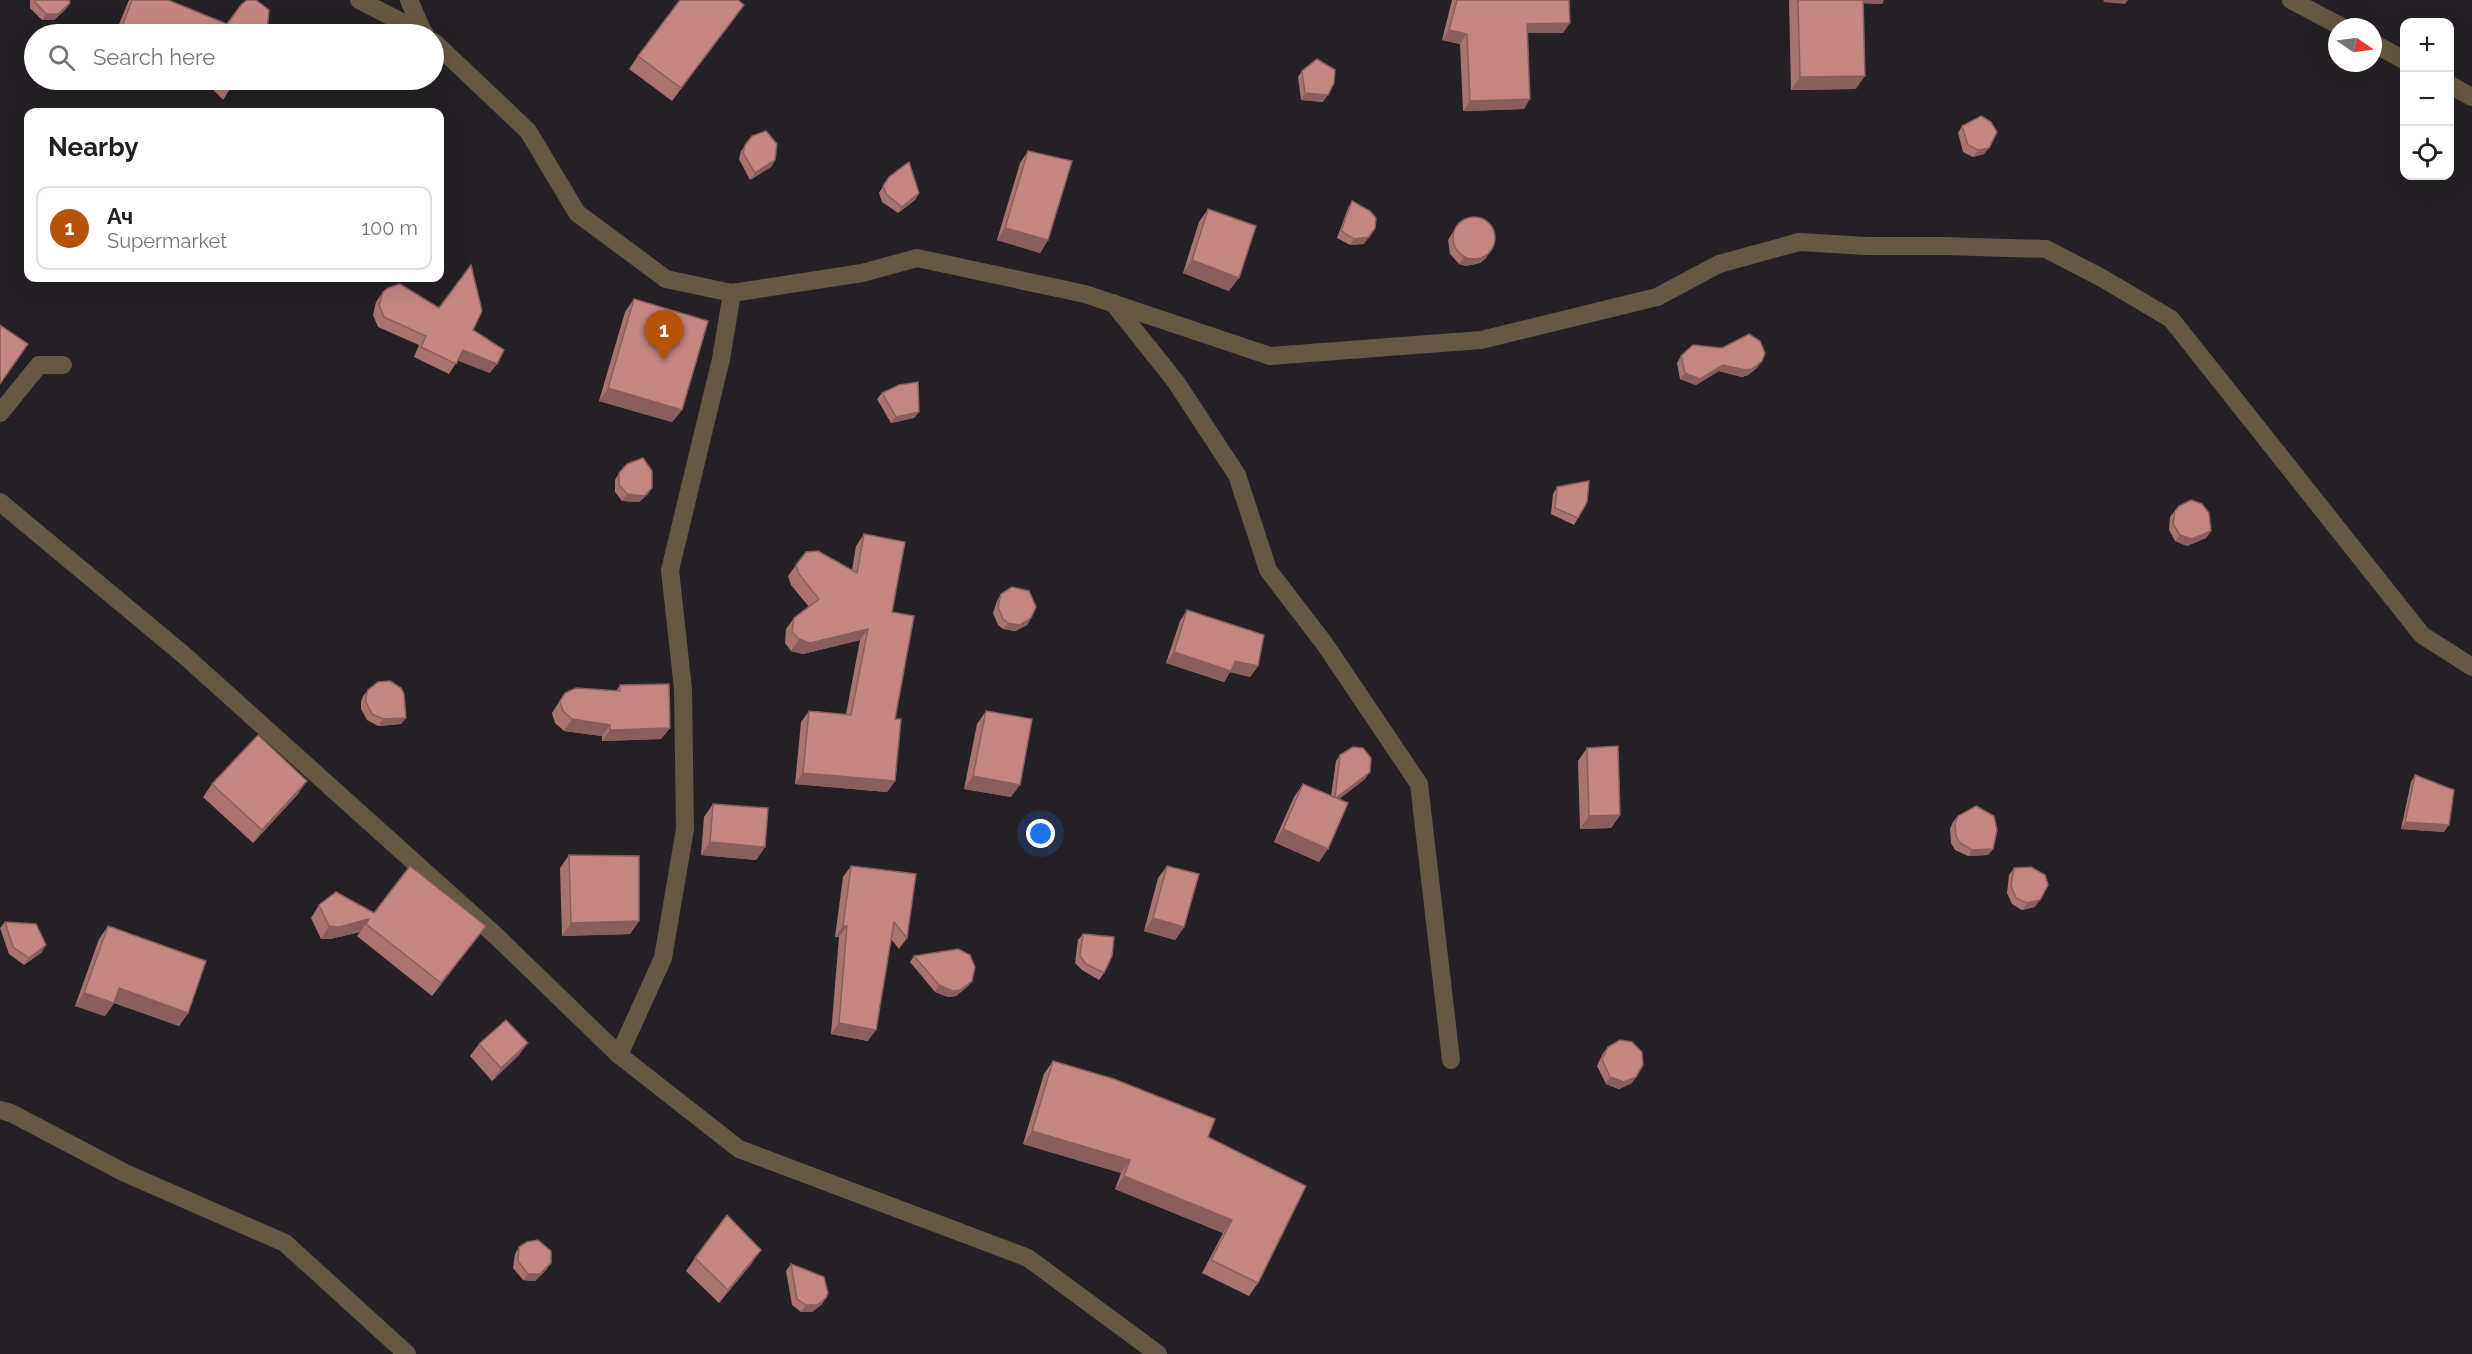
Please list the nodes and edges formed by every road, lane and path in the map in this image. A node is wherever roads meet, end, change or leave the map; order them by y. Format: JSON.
{"nodes":[{"id":1,"x":359,"y":0,"type":"edge"},
{"id":2,"x":408,"y":0,"type":"edge"},
{"id":3,"x":2291,"y":0,"type":"edge"},
{"id":4,"x":2328,"y":20,"type":"edge"},
{"id":5,"x":404,"y":24,"type":"edge"},
{"id":6,"x":421,"y":24,"type":"edge"},
{"id":7,"x":2382,"y":49,"type":"edge"},
{"id":8,"x":444,"y":52,"type":"edge"},
{"id":9,"x":2400,"y":58,"type":"edge"},
{"id":10,"x":2454,"y":87,"type":"edge"},
{"id":11,"x":2472,"y":97,"type":"edge"},
{"id":12,"x":732,"y":293,"type":"junction"},
{"id":13,"x":1113,"y":303,"type":"junction"},
{"id":14,"x":63,"y":365,"type":"dead end"},
{"id":15,"x":0,"y":413,"type":"edge"},
{"id":16,"x":0,"y":502,"type":"edge"},
{"id":17,"x":2472,"y":667,"type":"edge"},
{"id":18,"x":619,"y":1055,"type":"junction"},
{"id":19,"x":1451,"y":1060,"type":"dead end"},
{"id":20,"x":0,"y":1110,"type":"edge"},
{"id":21,"x":407,"y":1354,"type":"edge"},
{"id":22,"x":1158,"y":1354,"type":"edge"}],
"edges":[{"from":1,"to":5,"type":"street"},
{"from":2,"to":6,"type":"street"},
{"from":3,"to":4,"type":"street"},
{"from":7,"to":9,"type":"street"},
{"from":8,"to":12,"type":"street"},
{"from":10,"to":11,"type":"street"},
{"from":12,"to":13,"type":"street"},
{"from":12,"to":18,"type":"street"},
{"from":13,"to":17,"type":"street"},
{"from":13,"to":19,"type":"street"},
{"from":14,"to":15,"type":"street"},
{"from":16,"to":18,"type":"street"},
{"from":18,"to":22,"type":"street"},
{"from":20,"to":21,"type":"street"}]}
